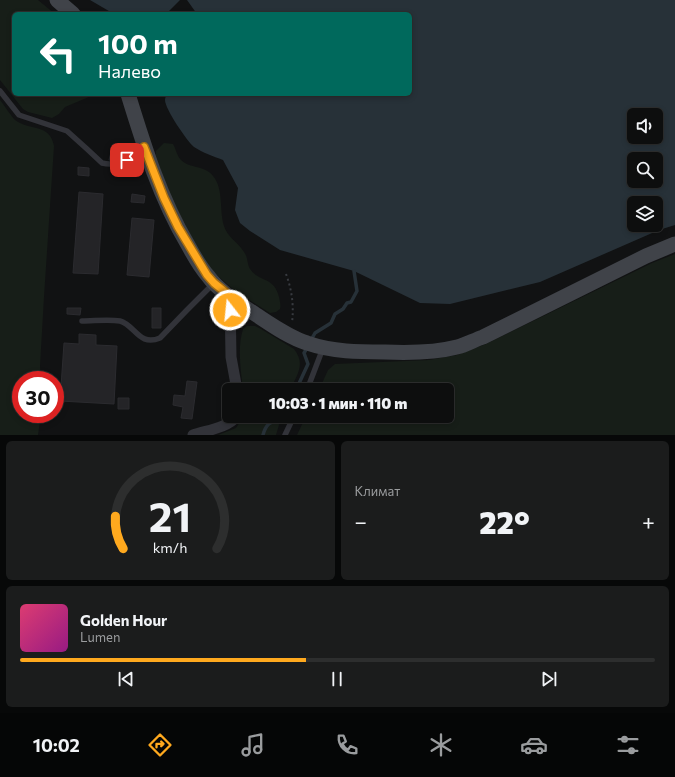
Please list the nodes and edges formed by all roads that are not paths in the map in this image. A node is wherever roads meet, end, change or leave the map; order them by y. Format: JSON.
{"nodes":[{"id":1,"x":57,"y":0,"type":"edge"},
{"id":2,"x":71,"y":12,"type":"edge"},
{"id":3,"x":0,"y":91,"type":"edge"},
{"id":4,"x":129,"y":96,"type":"edge"},
{"id":5,"x":144,"y":147,"type":"junction"},
{"id":6,"x":675,"y":244,"type":"edge"},
{"id":7,"x":214,"y":283,"type":"junction"},
{"id":8,"x":230,"y":296,"type":"junction"},
{"id":9,"x":82,"y":321,"type":"dead end"},
{"id":10,"x":324,"y":348,"type":"junction"},
{"id":11,"x":236,"y":383,"type":"edge"},
{"id":12,"x":309,"y":383,"type":"edge"},
{"id":13,"x":230,"y":423,"type":"edge"},
{"id":14,"x":291,"y":423,"type":"edge"},
{"id":15,"x":193,"y":435,"type":"edge"},
{"id":16,"x":285,"y":435,"type":"edge"}],
"edges":[{"from":1,"to":2,"type":"main road"},
{"from":3,"to":5,"type":"lane"},
{"from":4,"to":5,"type":"main road"},
{"from":5,"to":7,"type":"main road"},
{"from":6,"to":10,"type":"main road"},
{"from":7,"to":8,"type":"main road"},
{"from":7,"to":9,"type":"lane"},
{"from":8,"to":10,"type":"main road"},
{"from":8,"to":11,"type":"street"},
{"from":10,"to":12,"type":"lane"},
{"from":13,"to":15,"type":"street"},
{"from":14,"to":16,"type":"lane"}]}
